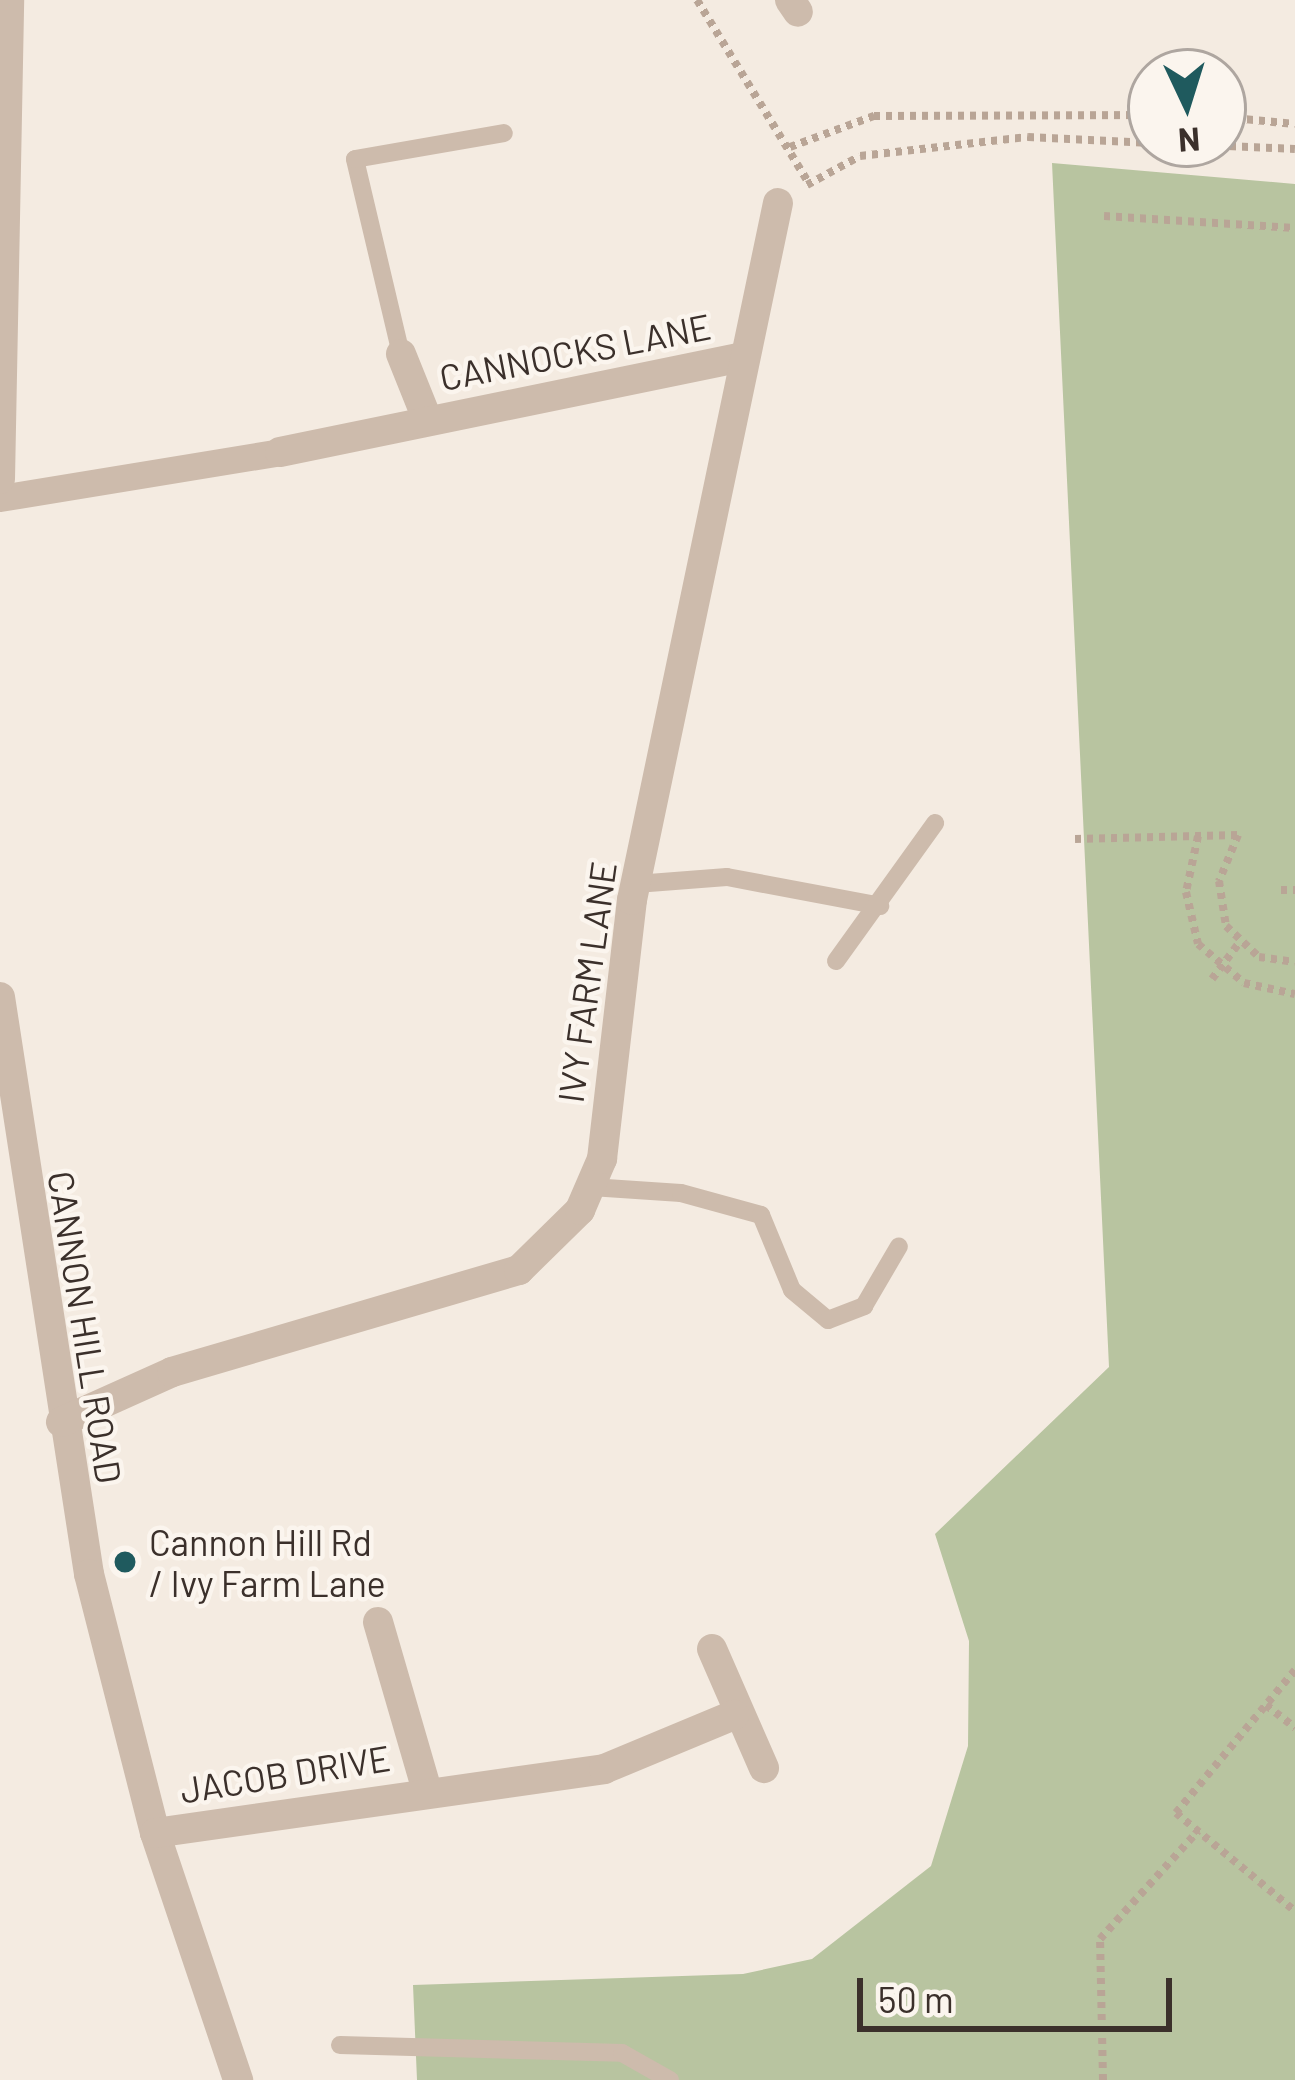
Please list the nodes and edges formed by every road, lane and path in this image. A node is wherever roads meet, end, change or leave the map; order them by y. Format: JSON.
{"nodes":[{"id":1,"x":9,"y":0,"type":"edge"},
{"id":2,"x":698,"y":0,"type":"edge"},
{"id":3,"x":1127,"y":115,"type":"edge"},
{"id":4,"x":1247,"y":119,"type":"edge"},
{"id":5,"x":1295,"y":124,"type":"edge"},
{"id":6,"x":504,"y":133,"type":"dead end"},
{"id":7,"x":1127,"y":142,"type":"edge"},
{"id":8,"x":790,"y":147,"type":"junction"},
{"id":9,"x":1247,"y":147,"type":"edge"},
{"id":10,"x":1295,"y":149,"type":"edge"},
{"id":11,"x":809,"y":184,"type":"junction"},
{"id":12,"x":778,"y":203,"type":"joint"},
{"id":13,"x":1104,"y":216,"type":"dead end"},
{"id":14,"x":1295,"y":228,"type":"edge"},
{"id":15,"x":401,"y":354,"type":"joint"},
{"id":16,"x":738,"y":358,"type":"junction"},
{"id":17,"x":428,"y":421,"type":"junction"},
{"id":18,"x":280,"y":452,"type":"joint"},
{"id":19,"x":0,"y":479,"type":"edge"},
{"id":20,"x":0,"y":498,"type":"edge"},
{"id":21,"x":935,"y":823,"type":"dead end"},
{"id":22,"x":1198,"y":836,"type":"junction"},
{"id":23,"x":1075,"y":839,"type":"dead end"},
{"id":24,"x":636,"y":884,"type":"junction"},
{"id":25,"x":1282,"y":890,"type":"dead end"},
{"id":26,"x":1295,"y":890,"type":"edge"},
{"id":27,"x":880,"y":906,"type":"junction"},
{"id":28,"x":1239,"y":943,"type":"junction"},
{"id":29,"x":836,"y":962,"type":"dead end"},
{"id":30,"x":1295,"y":962,"type":"edge"},
{"id":31,"x":1220,"y":968,"type":"junction"},
{"id":32,"x":1212,"y":979,"type":"dead end"},
{"id":33,"x":1295,"y":994,"type":"edge"},
{"id":34,"x":0,"y":997,"type":"edge"},
{"id":35,"x":11,"y":1183,"type":"edge"},
{"id":36,"x":591,"y":1187,"type":"junction"},
{"id":37,"x":899,"y":1246,"type":"dead end"},
{"id":38,"x":61,"y":1422,"type":"junction"},
{"id":39,"x":378,"y":1622,"type":"dead end"},
{"id":40,"x":712,"y":1649,"type":"dead end"},
{"id":41,"x":1295,"y":1670,"type":"edge"},
{"id":42,"x":1266,"y":1705,"type":"junction"},
{"id":43,"x":734,"y":1714,"type":"junction"},
{"id":44,"x":1295,"y":1728,"type":"edge"},
{"id":45,"x":764,"y":1768,"type":"dead end"},
{"id":46,"x":427,"y":1792,"type":"junction"},
{"id":47,"x":1198,"y":1831,"type":"junction"},
{"id":48,"x":155,"y":1833,"type":"junction"},
{"id":49,"x":1295,"y":1911,"type":"edge"},
{"id":50,"x":340,"y":2045,"type":"dead end"},
{"id":51,"x":238,"y":2080,"type":"edge"},
{"id":52,"x":670,"y":2080,"type":"edge"},
{"id":53,"x":1103,"y":2080,"type":"edge"}],
"edges":[{"from":1,"to":19,"type":"street"},
{"from":2,"to":8,"type":"path"},
{"from":3,"to":8,"type":"path"},
{"from":4,"to":5,"type":"path"},
{"from":6,"to":15,"type":"lane"},
{"from":7,"to":11,"type":"path"},
{"from":8,"to":11,"type":"path"},
{"from":9,"to":10,"type":"path"},
{"from":11,"to":12,"type":"path"},
{"from":12,"to":16,"type":"street","name":"IVY FARM LANE"},
{"from":13,"to":14,"type":"path"},
{"from":15,"to":17,"type":"street","name":"CANNOCKS LANE"},
{"from":16,"to":17,"type":"street","name":"CANNOCKS LANE"},
{"from":16,"to":24,"type":"street","name":"IVY FARM LANE"},
{"from":17,"to":18,"type":"street","name":"CANNOCKS LANE"},
{"from":18,"to":20,"type":"street"},
{"from":21,"to":27,"type":"lane"},
{"from":22,"to":23,"type":"path"},
{"from":22,"to":28,"type":"path"},
{"from":22,"to":31,"type":"path"},
{"from":24,"to":27,"type":"lane"},
{"from":24,"to":36,"type":"street","name":"IVY FARM LANE"},
{"from":25,"to":26,"type":"path"},
{"from":27,"to":29,"type":"lane"},
{"from":28,"to":30,"type":"path"},
{"from":28,"to":31,"type":"path"},
{"from":31,"to":32,"type":"path"},
{"from":31,"to":33,"type":"path"},
{"from":34,"to":35,"type":"street","name":"CANNON HILL ROAD"},
{"from":35,"to":38,"type":"street","name":"CANNON HILL ROAD"},
{"from":36,"to":37,"type":"lane"},
{"from":36,"to":38,"type":"street","name":"IVY FARM LANE"},
{"from":38,"to":48,"type":"street","name":"CANNON HILL ROAD"},
{"from":39,"to":46,"type":"street","name":"JACOB DRIVE"},
{"from":40,"to":43,"type":"street"},
{"from":41,"to":42,"type":"path"},
{"from":42,"to":44,"type":"path"},
{"from":42,"to":47,"type":"path"},
{"from":43,"to":45,"type":"street"},
{"from":43,"to":46,"type":"street","name":"JACOB DRIVE"},
{"from":46,"to":48,"type":"street","name":"JACOB DRIVE"},
{"from":47,"to":49,"type":"path"},
{"from":47,"to":53,"type":"path"},
{"from":48,"to":51,"type":"street","name":"CANNON HILL ROAD"},
{"from":50,"to":52,"type":"lane"}]}
